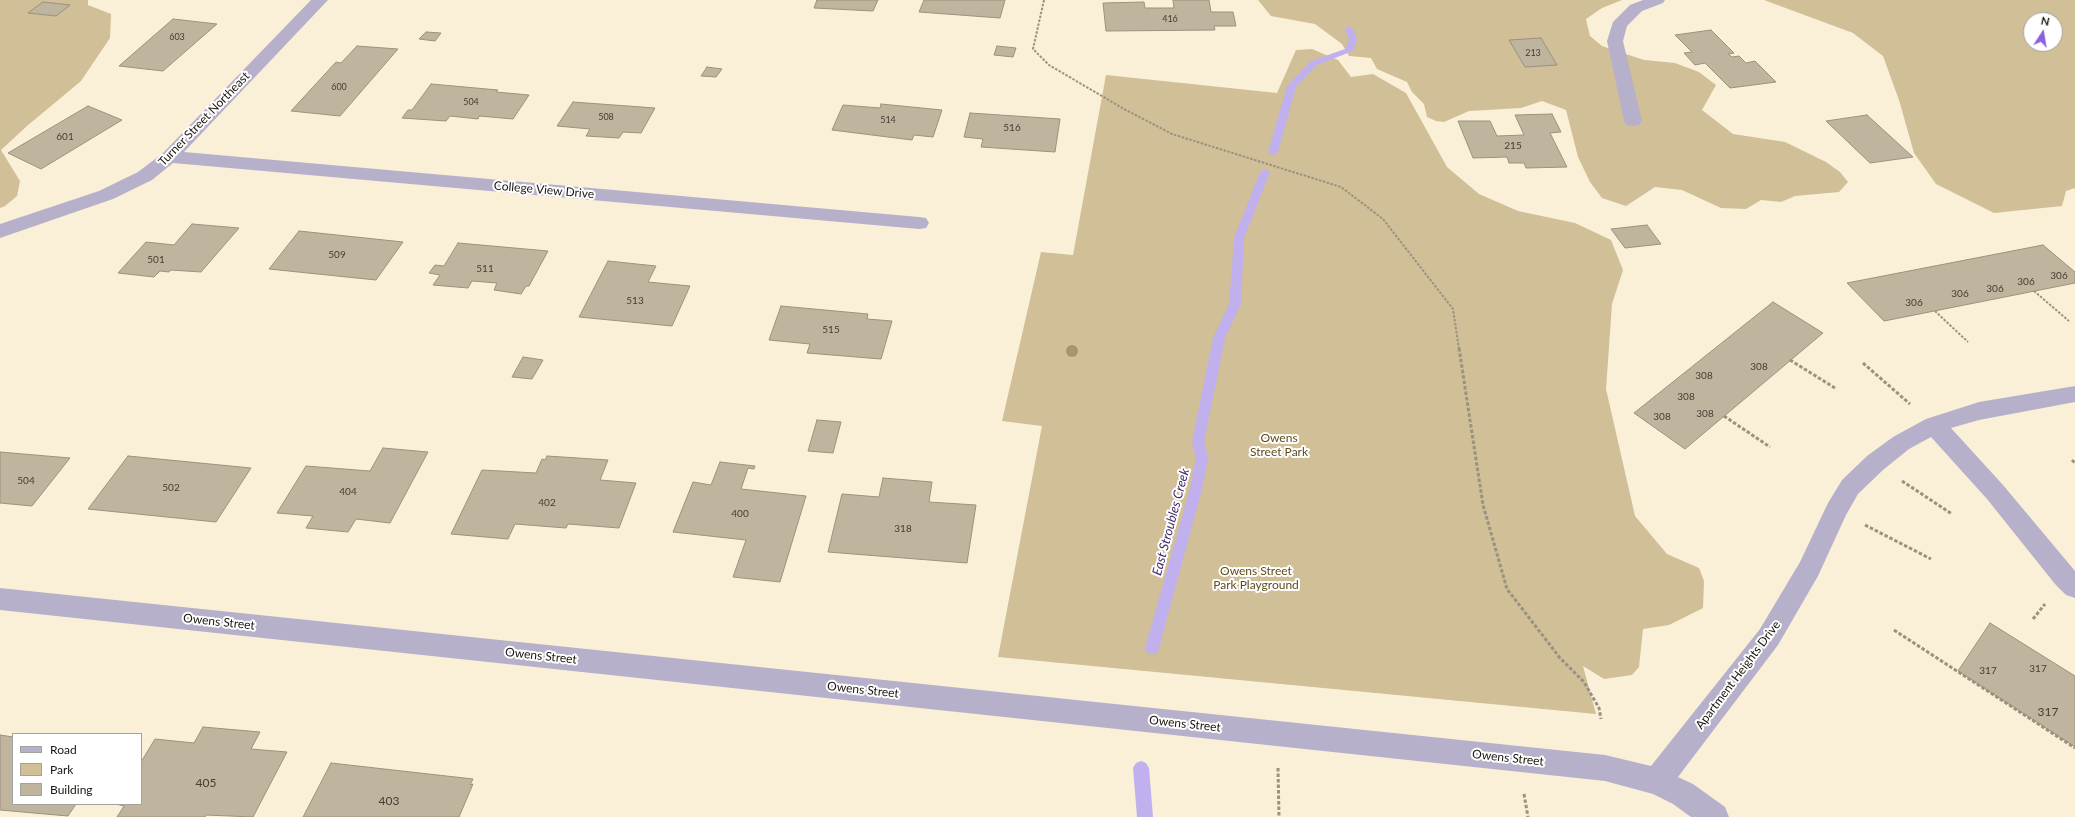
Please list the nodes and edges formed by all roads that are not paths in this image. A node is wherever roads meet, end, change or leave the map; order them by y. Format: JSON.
{"nodes":[{"id":1,"x":320,"y":0,"type":"edge"},
{"id":2,"x":1657,"y":0,"type":"edge"},
{"id":3,"x":1633,"y":121,"type":"dead end"},
{"id":4,"x":169,"y":157,"type":"junction"},
{"id":5,"x":919,"y":223,"type":"dead end"},
{"id":6,"x":0,"y":231,"type":"edge"},
{"id":7,"x":2075,"y":394,"type":"edge"},
{"id":8,"x":1934,"y":425,"type":"junction"},
{"id":9,"x":2075,"y":587,"type":"edge"},
{"id":10,"x":0,"y":599,"type":"edge"},
{"id":11,"x":1657,"y":781,"type":"junction"},
{"id":12,"x":1715,"y":817,"type":"edge"}],
"edges":[{"from":1,"to":4,"type":"street","name":"Turner Street Northeast"},
{"from":2,"to":3,"type":"street"},
{"from":4,"to":5,"type":"street","name":"College View Drive"},
{"from":4,"to":6,"type":"street","name":"Turner Street Northeast"},
{"from":7,"to":8,"type":"street","name":"Apartment Heights Drive"},
{"from":8,"to":9,"type":"street"},
{"from":8,"to":11,"type":"street","name":"Apartment Heights Drive"},
{"from":10,"to":11,"type":"street","name":"Owens Street"},
{"from":11,"to":12,"type":"street","name":"Owens Street"}]}
